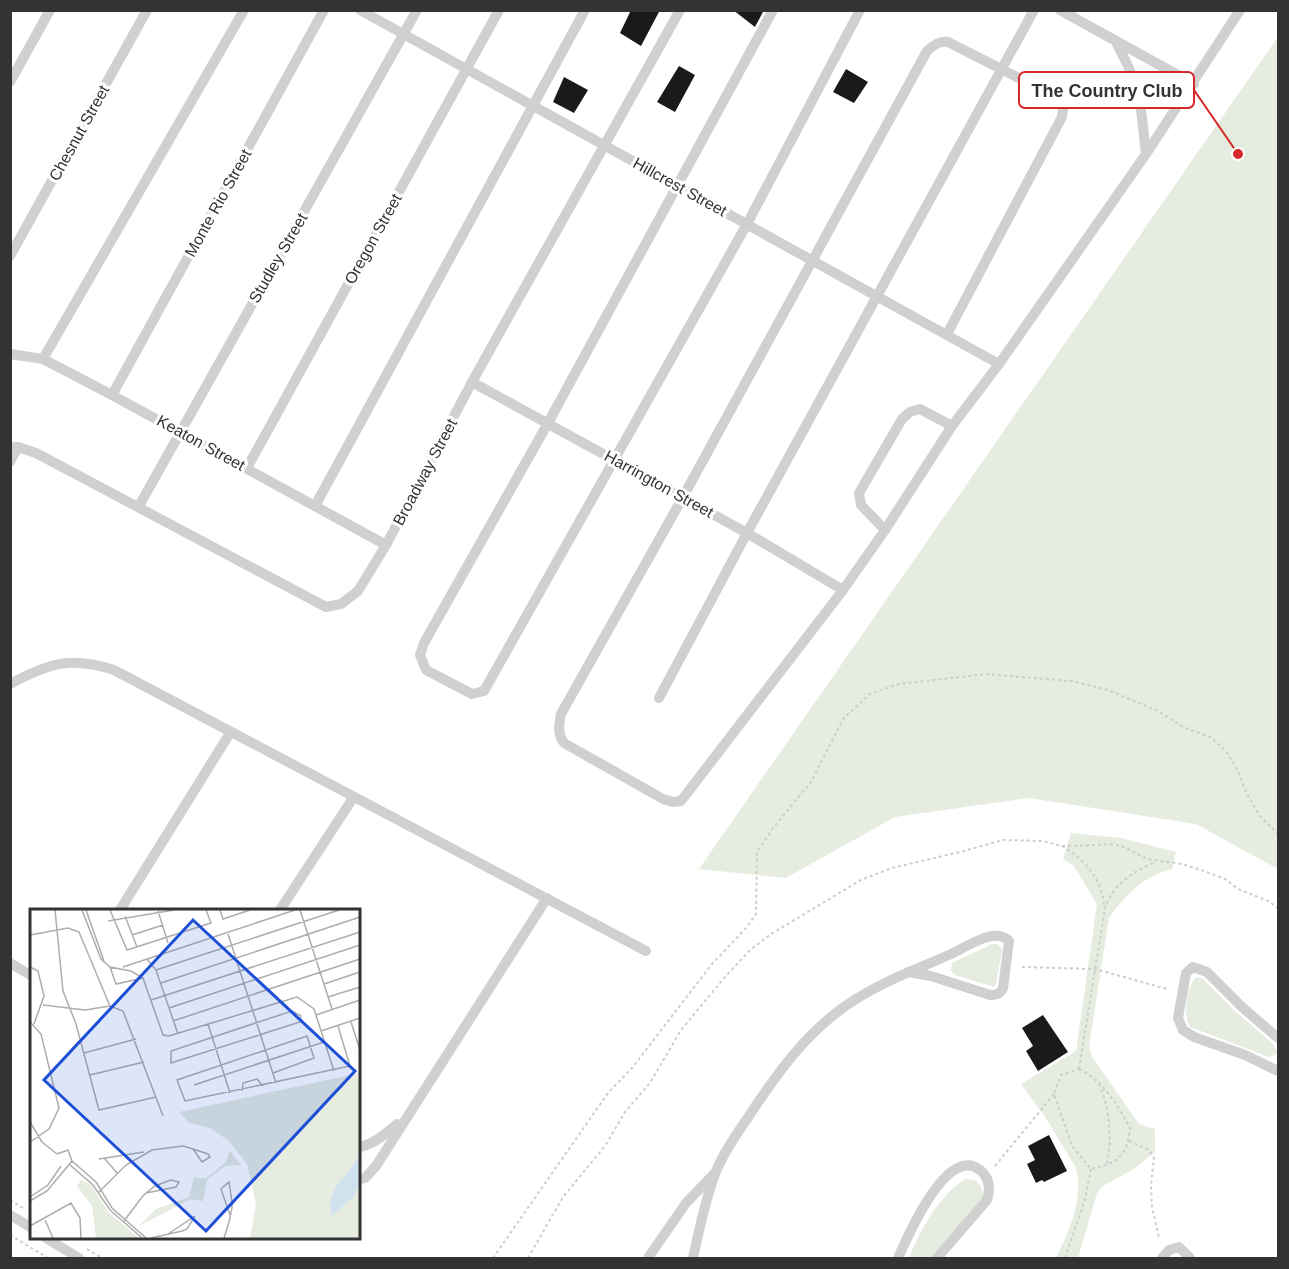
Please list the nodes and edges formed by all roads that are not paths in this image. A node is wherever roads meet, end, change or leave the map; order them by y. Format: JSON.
{"nodes":[{"id":1,"x":147,"y":10,"type":"edge"},
{"id":2,"x":244,"y":10,"type":"edge"},
{"id":3,"x":324,"y":10,"type":"edge"},
{"id":4,"x":360,"y":10,"type":"edge"},
{"id":5,"x":417,"y":10,"type":"edge"},
{"id":6,"x":499,"y":10,"type":"edge"},
{"id":7,"x":585,"y":10,"type":"edge"},
{"id":8,"x":680,"y":10,"type":"edge"},
{"id":9,"x":773,"y":10,"type":"edge"},
{"id":10,"x":860,"y":10,"type":"edge"},
{"id":11,"x":1034,"y":10,"type":"edge"},
{"id":12,"x":1060,"y":10,"type":"edge"},
{"id":13,"x":1240,"y":10,"type":"edge"},
{"id":14,"x":49,"y":11,"type":"edge"},
{"id":15,"x":404,"y":36,"type":"junction"},
{"id":16,"x":1117,"y":44,"type":"junction"},
{"id":17,"x":466,"y":69,"type":"junction"},
{"id":18,"x":1003,"y":70,"type":"junction"},
{"id":19,"x":10,"y":82,"type":"edge"},
{"id":20,"x":1194,"y":84,"type":"junction"},
{"id":21,"x":534,"y":106,"type":"junction"},
{"id":22,"x":605,"y":145,"type":"junction"},
{"id":23,"x":1146,"y":154,"type":"junction"},
{"id":24,"x":678,"y":186,"type":"junction"},
{"id":25,"x":747,"y":224,"type":"junction"},
{"id":26,"x":10,"y":256,"type":"edge"},
{"id":27,"x":813,"y":260,"type":"junction"},
{"id":28,"x":877,"y":296,"type":"junction"},
{"id":29,"x":947,"y":334,"type":"junction"},
{"id":30,"x":10,"y":354,"type":"edge"},
{"id":31,"x":43,"y":359,"type":"junction"},
{"id":32,"x":999,"y":364,"type":"junction"},
{"id":33,"x":472,"y":382,"type":"junction"},
{"id":34,"x":112,"y":395,"type":"junction"},
{"id":35,"x":548,"y":423,"type":"junction"},
{"id":36,"x":952,"y":426,"type":"junction"},
{"id":37,"x":180,"y":432,"type":"junction"},
{"id":38,"x":14,"y":447,"type":"edge"},
{"id":39,"x":614,"y":459,"type":"junction"},
{"id":40,"x":10,"y":462,"type":"edge"},
{"id":41,"x":247,"y":468,"type":"junction"},
{"id":42,"x":683,"y":497,"type":"junction"},
{"id":43,"x":139,"y":506,"type":"junction"},
{"id":44,"x":315,"y":506,"type":"junction"},
{"id":45,"x":885,"y":530,"type":"junction"},
{"id":46,"x":747,"y":532,"type":"junction"},
{"id":47,"x":386,"y":545,"type":"junction"},
{"id":48,"x":843,"y":590,"type":"junction"},
{"id":49,"x":10,"y":684,"type":"edge"},
{"id":50,"x":659,"y":698,"type":"dead end"},
{"id":51,"x":230,"y":733,"type":"junction"},
{"id":52,"x":353,"y":798,"type":"junction"},
{"id":53,"x":547,"y":898,"type":"junction"},
{"id":54,"x":121,"y":909,"type":"edge"},
{"id":55,"x":281,"y":909,"type":"edge"},
{"id":56,"x":646,"y":951,"type":"dead end"},
{"id":57,"x":10,"y":963,"type":"edge"},
{"id":58,"x":908,"y":972,"type":"junction"},
{"id":59,"x":30,"y":975,"type":"edge"},
{"id":60,"x":1278,"y":1038,"type":"edge"},
{"id":61,"x":1278,"y":1071,"type":"edge"},
{"id":62,"x":410,"y":1111,"type":"junction"},
{"id":63,"x":360,"y":1147,"type":"edge"},
{"id":64,"x":715,"y":1173,"type":"junction"},
{"id":65,"x":360,"y":1179,"type":"edge"},
{"id":66,"x":10,"y":1215,"type":"edge"},
{"id":67,"x":30,"y":1227,"type":"edge"},
{"id":68,"x":48,"y":1239,"type":"edge"},
{"id":69,"x":79,"y":1258,"type":"edge"},
{"id":70,"x":648,"y":1258,"type":"edge"},
{"id":71,"x":693,"y":1258,"type":"edge"},
{"id":72,"x":898,"y":1258,"type":"edge"},
{"id":73,"x":937,"y":1258,"type":"edge"},
{"id":74,"x":1162,"y":1258,"type":"edge"},
{"id":75,"x":1190,"y":1258,"type":"edge"}],
"edges":[{"from":1,"to":26,"type":"street","name":"Chesnut Street"},
{"from":2,"to":31,"type":"street"},
{"from":3,"to":34,"type":"street","name":"Monte Rio Street"},
{"from":4,"to":15,"type":"street","name":"Hillcrest Street"},
{"from":5,"to":15,"type":"street","name":"Studley Street"},
{"from":6,"to":17,"type":"street","name":"Oregon Street"},
{"from":7,"to":21,"type":"street"},
{"from":8,"to":22,"type":"street","name":"Broadway Street"},
{"from":9,"to":24,"type":"street"},
{"from":10,"to":25,"type":"street"},
{"from":11,"to":18,"type":"street"},
{"from":12,"to":16,"type":"street"},
{"from":13,"to":20,"type":"street"},
{"from":14,"to":19,"type":"street"},
{"from":15,"to":17,"type":"street","name":"Hillcrest Street"},
{"from":15,"to":37,"type":"street","name":"Studley Street"},
{"from":16,"to":20,"type":"street"},
{"from":16,"to":23,"type":"street"},
{"from":17,"to":21,"type":"street","name":"Hillcrest Street"},
{"from":17,"to":41,"type":"street","name":"Oregon Street"},
{"from":18,"to":27,"type":"street"},
{"from":18,"to":28,"type":"street"},
{"from":18,"to":29,"type":"street"},
{"from":20,"to":23,"type":"street"},
{"from":21,"to":22,"type":"street","name":"Hillcrest Street"},
{"from":21,"to":44,"type":"street"},
{"from":22,"to":24,"type":"street","name":"Hillcrest Street"},
{"from":22,"to":33,"type":"street","name":"Broadway Street"},
{"from":23,"to":32,"type":"street"},
{"from":24,"to":25,"type":"street","name":"Hillcrest Street"},
{"from":24,"to":35,"type":"street"},
{"from":25,"to":27,"type":"street","name":"Hillcrest Street"},
{"from":25,"to":39,"type":"street"},
{"from":27,"to":28,"type":"street","name":"Hillcrest Street"},
{"from":27,"to":42,"type":"street"},
{"from":28,"to":29,"type":"street","name":"Hillcrest Street"},
{"from":28,"to":46,"type":"street"},
{"from":29,"to":32,"type":"street","name":"Hillcrest Street"},
{"from":30,"to":31,"type":"street","name":"Keaton Street"},
{"from":31,"to":34,"type":"street","name":"Keaton Street"},
{"from":32,"to":36,"type":"street"},
{"from":33,"to":35,"type":"street","name":"Harrington Street"},
{"from":33,"to":47,"type":"street","name":"Broadway Street"},
{"from":34,"to":37,"type":"street","name":"Keaton Street"},
{"from":35,"to":39,"type":"street","name":"Harrington Street"},
{"from":35,"to":39,"type":"street"},
{"from":36,"to":45,"type":"street"},
{"from":36,"to":45,"type":"street"},
{"from":37,"to":41,"type":"street","name":"Keaton Street"},
{"from":37,"to":43,"type":"street","name":"Studley Street"},
{"from":38,"to":40,"type":"street"},
{"from":38,"to":43,"type":"street","name":"Broadway Street"},
{"from":39,"to":42,"type":"street","name":"Harrington Street"},
{"from":41,"to":44,"type":"street","name":"Keaton Street"},
{"from":42,"to":46,"type":"street","name":"Harrington Street"},
{"from":42,"to":48,"type":"street"},
{"from":43,"to":47,"type":"street","name":"Broadway Street"},
{"from":44,"to":47,"type":"street","name":"Keaton Street"},
{"from":45,"to":48,"type":"street"},
{"from":46,"to":48,"type":"street","name":"Harrington Street"},
{"from":46,"to":50,"type":"street"},
{"from":49,"to":51,"type":"street"},
{"from":51,"to":52,"type":"street"},
{"from":51,"to":54,"type":"street"},
{"from":52,"to":53,"type":"street"},
{"from":52,"to":55,"type":"street"},
{"from":53,"to":56,"type":"street"},
{"from":53,"to":62,"type":"street"},
{"from":57,"to":59,"type":"street"},
{"from":58,"to":58,"type":"street"},
{"from":58,"to":64,"type":"street"},
{"from":60,"to":61,"type":"street"},
{"from":62,"to":63,"type":"street"},
{"from":62,"to":65,"type":"street"},
{"from":64,"to":70,"type":"street"},
{"from":64,"to":71,"type":"street"},
{"from":66,"to":67,"type":"street"},
{"from":68,"to":69,"type":"street"},
{"from":72,"to":73,"type":"street"},
{"from":74,"to":75,"type":"street"}]}
